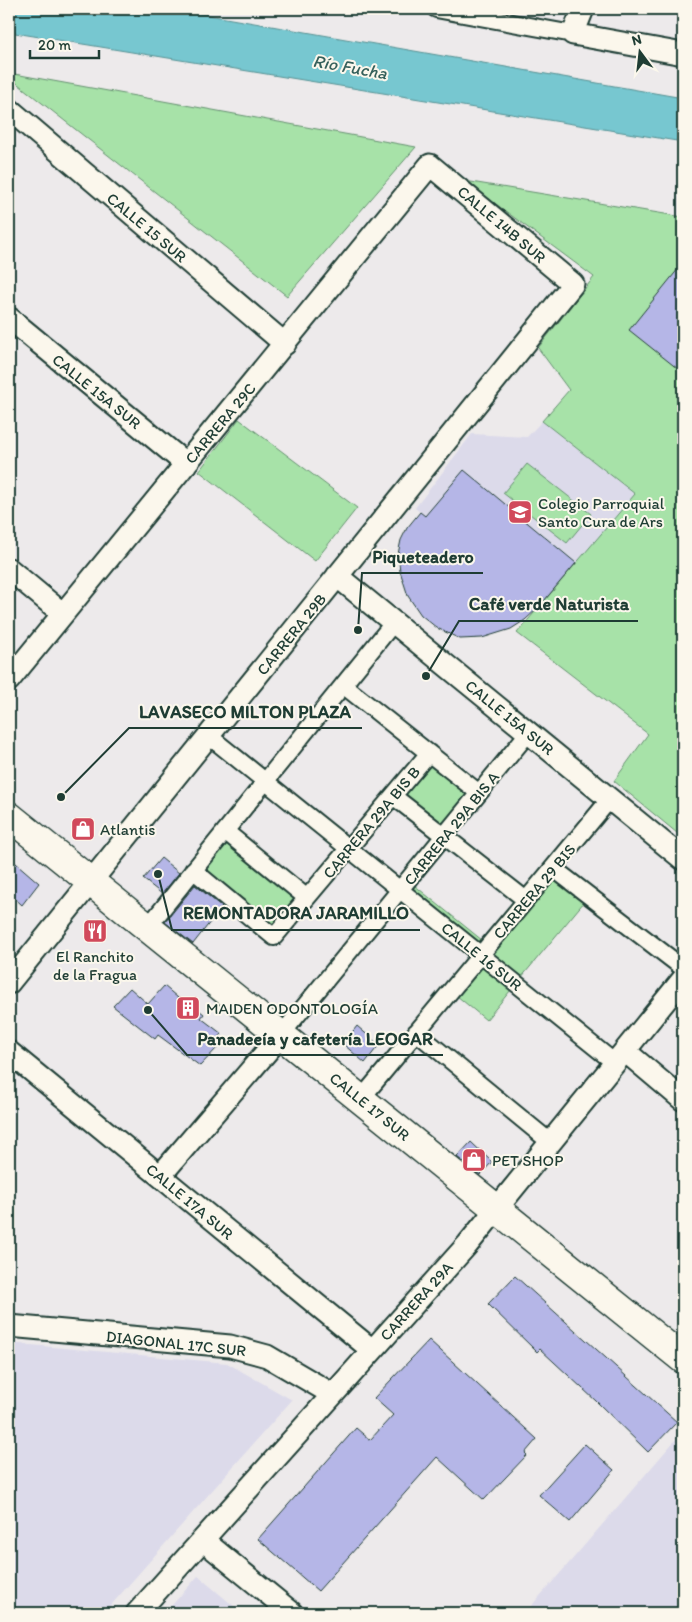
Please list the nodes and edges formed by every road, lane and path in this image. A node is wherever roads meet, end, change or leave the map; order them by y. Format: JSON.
{"nodes":[{"id":1,"x":436,"y":9,"type":"edge"},
{"id":2,"x":583,"y":9,"type":"edge"},
{"id":3,"x":573,"y":34,"type":"junction"},
{"id":4,"x":683,"y":54,"type":"edge"},
{"id":5,"x":9,"y":109,"type":"edge"},
{"id":6,"x":430,"y":164,"type":"joint"},
{"id":7,"x":573,"y":284,"type":"joint"},
{"id":8,"x":9,"y":318,"type":"edge"},
{"id":9,"x":285,"y":344,"type":"junction"},
{"id":10,"x":186,"y":464,"type":"junction"},
{"id":11,"x":9,"y":569,"type":"edge"},
{"id":12,"x":337,"y":576,"type":"junction"},
{"id":13,"x":63,"y":614,"type":"junction"},
{"id":14,"x":394,"y":622,"type":"junction"},
{"id":15,"x":9,"y":680,"type":"edge"},
{"id":16,"x":343,"y":685,"type":"junction"},
{"id":17,"x":529,"y":732,"type":"junction"},
{"id":18,"x":209,"y":736,"type":"junction"},
{"id":19,"x":429,"y":753,"type":"junction"},
{"id":20,"x":265,"y":781,"type":"junction"},
{"id":21,"x":479,"y":793,"type":"junction"},
{"id":22,"x":393,"y":796,"type":"junction"},
{"id":23,"x":610,"y":799,"type":"junction"},
{"id":24,"x":9,"y":816,"type":"edge"},
{"id":25,"x":225,"y":832,"type":"junction"},
{"id":26,"x":444,"y":836,"type":"junction"},
{"id":27,"x":348,"y":848,"type":"junction"},
{"id":28,"x":683,"y":859,"type":"edge"},
{"id":29,"x":553,"y":868,"type":"junction"},
{"id":30,"x":194,"y":870,"type":"junction"},
{"id":31,"x":90,"y":882,"type":"junction"},
{"id":32,"x":400,"y":890,"type":"junction"},
{"id":33,"x":307,"y":898,"type":"junction"},
{"id":34,"x":526,"y":900,"type":"junction"},
{"id":35,"x":147,"y":928,"type":"junction"},
{"id":36,"x":481,"y":955,"type":"junction"},
{"id":37,"x":683,"y":968,"type":"edge"},
{"id":38,"x":683,"y":979,"type":"edge"},
{"id":39,"x":9,"y":983,"type":"edge"},
{"id":40,"x":416,"y":1032,"type":"junction"},
{"id":41,"x":281,"y":1035,"type":"junction"},
{"id":42,"x":9,"y":1052,"type":"edge"},
{"id":43,"x":620,"y":1057,"type":"junction"},
{"id":44,"x":361,"y":1099,"type":"junction"},
{"id":45,"x":683,"y":1100,"type":"edge"},
{"id":46,"x":550,"y":1142,"type":"junction"},
{"id":47,"x":160,"y":1176,"type":"junction"},
{"id":48,"x":497,"y":1208,"type":"junction"},
{"id":49,"x":9,"y":1326,"type":"edge"},
{"id":50,"x":372,"y":1350,"type":"junction"},
{"id":51,"x":683,"y":1359,"type":"edge"},
{"id":52,"x":332,"y":1394,"type":"junction"},
{"id":53,"x":204,"y":1541,"type":"junction"},
{"id":54,"x":137,"y":1613,"type":"edge"},
{"id":55,"x":292,"y":1613,"type":"edge"}],
"edges":[{"from":1,"to":3,"type":"street"},
{"from":2,"to":3,"type":"street"},
{"from":3,"to":4,"type":"street"},
{"from":5,"to":9,"type":"street","name":"CALLE 15 SUR"},
{"from":6,"to":7,"type":"street","name":"CALLE 14B SUR"},
{"from":6,"to":9,"type":"street","name":"CARRERA 29C"},
{"from":7,"to":12,"type":"street","name":"CARRERA 29B"},
{"from":8,"to":10,"type":"street","name":"CALLE 15A SUR"},
{"from":9,"to":10,"type":"street","name":"CARRERA 29C"},
{"from":10,"to":13,"type":"street","name":"CARRERA 29C"},
{"from":11,"to":13,"type":"street"},
{"from":12,"to":14,"type":"street","name":"CALLE 15A SUR"},
{"from":12,"to":18,"type":"street","name":"CARRERA 29B"},
{"from":13,"to":15,"type":"street","name":"CARRERA 29C"},
{"from":14,"to":16,"type":"street"},
{"from":14,"to":17,"type":"street","name":"CALLE 15A SUR"},
{"from":16,"to":19,"type":"street"},
{"from":16,"to":20,"type":"street"},
{"from":17,"to":21,"type":"street","name":"CARRERA 29A BIS A"},
{"from":17,"to":23,"type":"street","name":"CALLE 15A SUR"},
{"from":18,"to":20,"type":"street","name":"CALLE 16 SUR"},
{"from":18,"to":31,"type":"street","name":"CARRERA 29B"},
{"from":19,"to":21,"type":"street"},
{"from":19,"to":22,"type":"street","name":"CARRERA 29A BIS B"},
{"from":20,"to":25,"type":"street"},
{"from":20,"to":27,"type":"street","name":"CALLE 16 SUR"},
{"from":21,"to":26,"type":"street","name":"CARRERA 29A BIS A"},
{"from":22,"to":26,"type":"street"},
{"from":22,"to":27,"type":"street","name":"CARRERA 29A BIS B"},
{"from":23,"to":28,"type":"street","name":"CALLE 15A SUR"},
{"from":23,"to":29,"type":"street","name":"CARRERA 29 BIS"},
{"from":24,"to":31,"type":"street","name":"CALLE 17 SUR"},
{"from":25,"to":30,"type":"street"},
{"from":25,"to":33,"type":"street"},
{"from":26,"to":32,"type":"street","name":"CARRERA 29A BIS A"},
{"from":26,"to":34,"type":"street"},
{"from":27,"to":32,"type":"street","name":"CALLE 16 SUR"},
{"from":27,"to":33,"type":"street","name":"CARRERA 29A BIS B"},
{"from":29,"to":34,"type":"street","name":"CARRERA 29 BIS"},
{"from":29,"to":37,"type":"street"},
{"from":30,"to":33,"type":"street","name":"CARRERA 29A BIS B"},
{"from":30,"to":35,"type":"street"},
{"from":31,"to":35,"type":"street","name":"CALLE 17 SUR"},
{"from":31,"to":39,"type":"street","name":"CARRERA 29B"},
{"from":32,"to":36,"type":"street","name":"CALLE 16 SUR"},
{"from":32,"to":41,"type":"street","name":"CARRERA 29A BIS A"},
{"from":34,"to":36,"type":"street","name":"CARRERA 29 BIS"},
{"from":35,"to":41,"type":"street","name":"CALLE 17 SUR"},
{"from":36,"to":40,"type":"street","name":"CARRERA 29 BIS"},
{"from":36,"to":43,"type":"street","name":"CALLE 16 SUR"},
{"from":38,"to":43,"type":"street","name":"CARRERA 29A"},
{"from":40,"to":44,"type":"street","name":"CARRERA 29 BIS"},
{"from":40,"to":46,"type":"street"},
{"from":41,"to":44,"type":"street","name":"CALLE 17 SUR"},
{"from":41,"to":47,"type":"street","name":"CARRERA 29A BIS A"},
{"from":42,"to":47,"type":"street","name":"CALLE 17A SUR"},
{"from":43,"to":45,"type":"street","name":"CALLE 16 SUR"},
{"from":43,"to":46,"type":"street","name":"CARRERA 29A"},
{"from":44,"to":48,"type":"street","name":"CALLE 17 SUR"},
{"from":46,"to":48,"type":"street","name":"CARRERA 29A"},
{"from":47,"to":50,"type":"street","name":"CALLE 17A SUR"},
{"from":48,"to":50,"type":"street","name":"CARRERA 29A"},
{"from":48,"to":51,"type":"street","name":"CALLE 17 SUR"},
{"from":49,"to":52,"type":"street","name":"DIAGONAL 17C SUR"},
{"from":50,"to":52,"type":"street","name":"CARRERA 29A"},
{"from":52,"to":53,"type":"street","name":"CARRERA 29A"},
{"from":53,"to":54,"type":"street","name":"CARRERA 29A"},
{"from":53,"to":55,"type":"street"}]}
